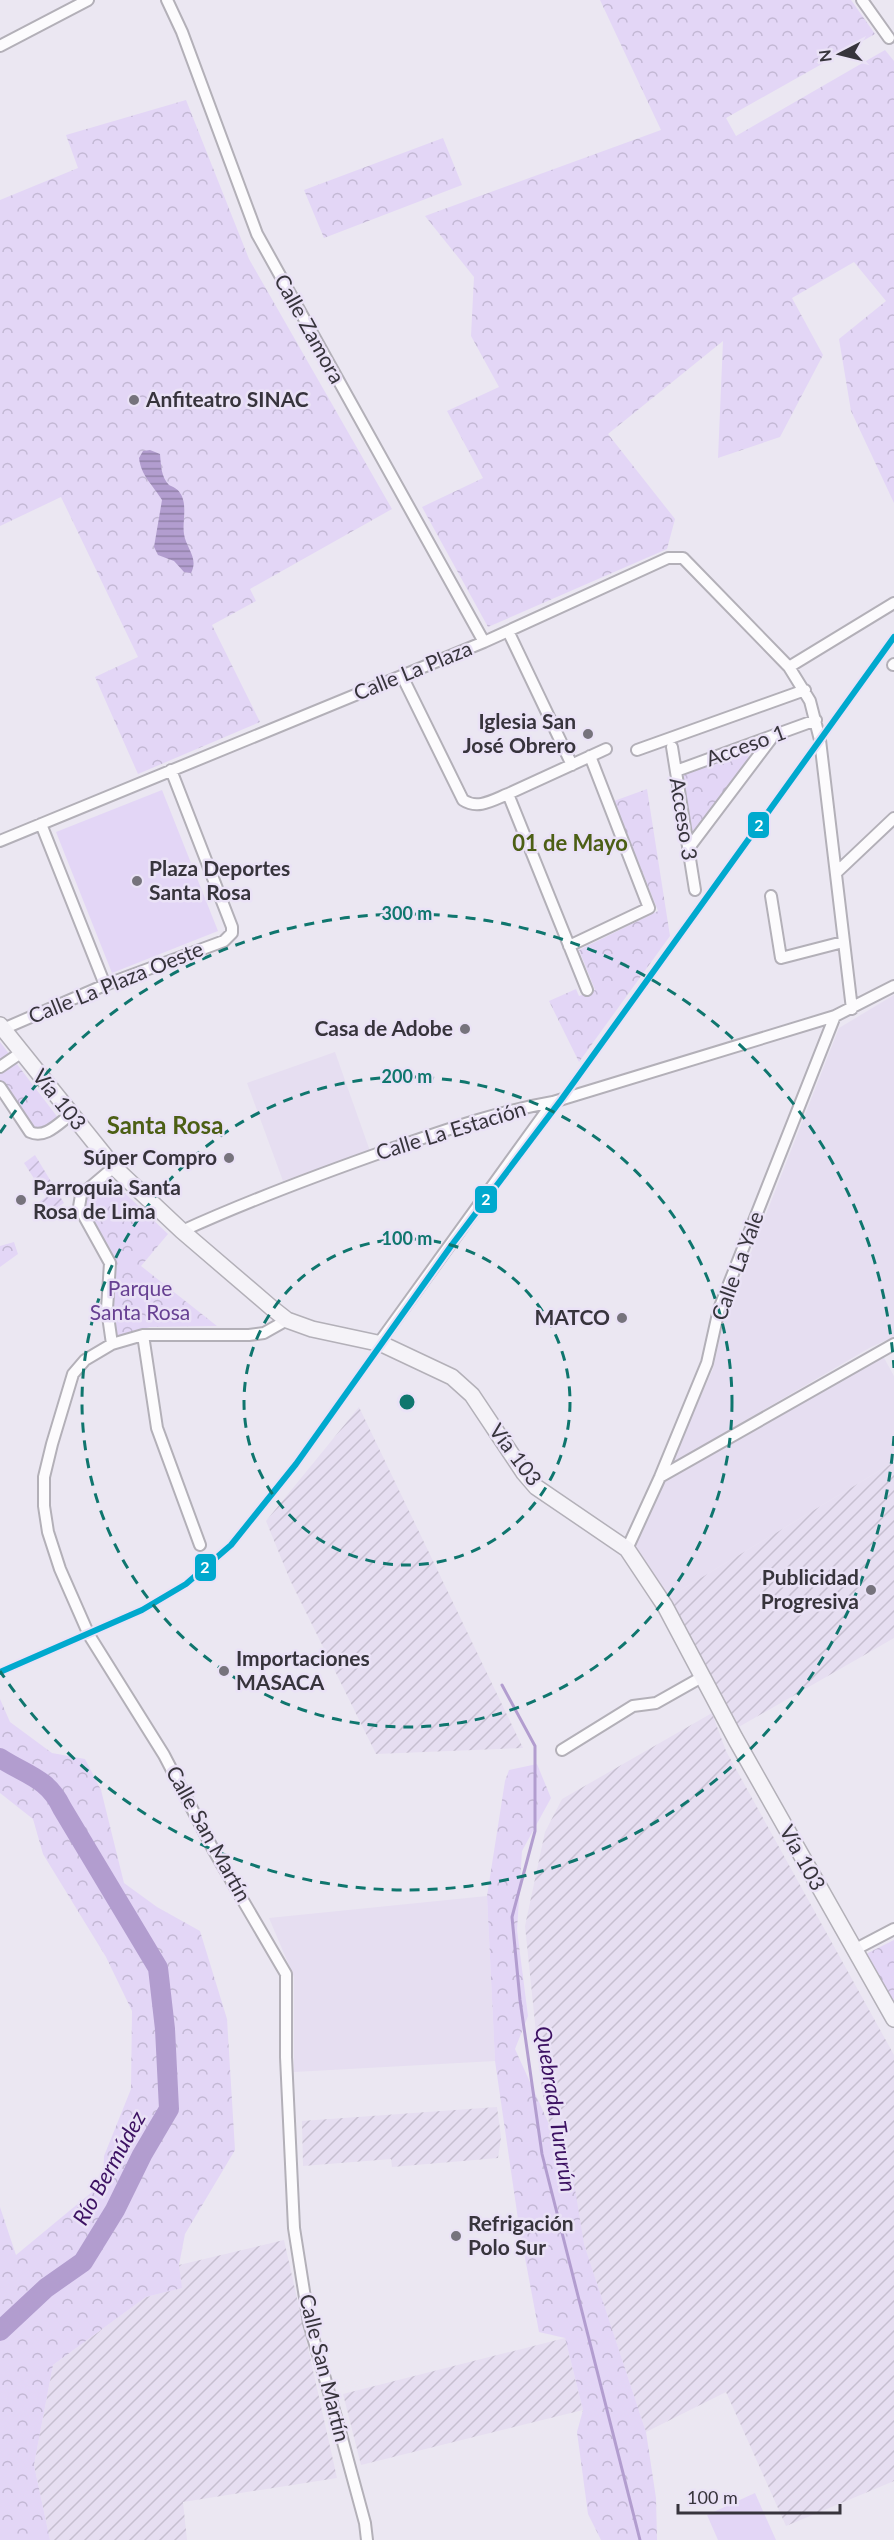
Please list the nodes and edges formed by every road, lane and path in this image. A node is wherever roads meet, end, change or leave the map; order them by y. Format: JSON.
{"nodes":[{"id":1,"x":88,"y":0,"type":"edge"},
{"id":2,"x":167,"y":0,"type":"edge"},
{"id":3,"x":862,"y":0,"type":"edge"},
{"id":4,"x":889,"y":38,"type":"dead end"},
{"id":5,"x":0,"y":46,"type":"edge"},
{"id":6,"x":894,"y":603,"type":"edge"},
{"id":7,"x":508,"y":631,"type":"junction"},
{"id":8,"x":484,"y":642,"type":"junction"},
{"id":9,"x":789,"y":667,"type":"junction"},
{"id":10,"x":402,"y":676,"type":"junction"},
{"id":11,"x":805,"y":690,"type":"junction"},
{"id":12,"x":816,"y":720,"type":"junction"},
{"id":13,"x":772,"y":738,"type":"junction"},
{"id":14,"x":672,"y":747,"type":"dead end"},
{"id":15,"x":744,"y":747,"type":"junction"},
{"id":16,"x":606,"y":748,"type":"dead end"},
{"id":17,"x":637,"y":750,"type":"dead end"},
{"id":18,"x":590,"y":756,"type":"junction"},
{"id":19,"x":755,"y":760,"type":"junction"},
{"id":20,"x":572,"y":765,"type":"junction"},
{"id":21,"x":171,"y":770,"type":"junction"},
{"id":22,"x":676,"y":771,"type":"junction"},
{"id":23,"x":508,"y":794,"type":"junction"},
{"id":24,"x":894,"y":818,"type":"edge"},
{"id":25,"x":41,"y":824,"type":"junction"},
{"id":26,"x":0,"y":841,"type":"edge"},
{"id":27,"x":688,"y":849,"type":"junction"},
{"id":28,"x":837,"y":872,"type":"junction"},
{"id":29,"x":695,"y":890,"type":"dead end"},
{"id":30,"x":771,"y":896,"type":"dead end"},
{"id":31,"x":843,"y":942,"type":"junction"},
{"id":32,"x":569,"y":946,"type":"junction"},
{"id":33,"x":105,"y":986,"type":"junction"},
{"id":34,"x":894,"y":986,"type":"edge"},
{"id":35,"x":587,"y":990,"type":"dead end"},
{"id":36,"x":852,"y":1009,"type":"junction"},
{"id":37,"x":835,"y":1016,"type":"junction"},
{"id":38,"x":1,"y":1027,"type":"edge"},
{"id":39,"x":22,"y":1053,"type":"junction"},
{"id":40,"x":0,"y":1067,"type":"edge"},
{"id":41,"x":0,"y":1087,"type":"edge"},
{"id":42,"x":553,"y":1102,"type":"junction"},
{"id":43,"x":515,"y":1108,"type":"junction"},
{"id":44,"x":70,"y":1115,"type":"junction"},
{"id":45,"x":527,"y":1136,"type":"junction"},
{"id":46,"x":114,"y":1167,"type":"junction"},
{"id":47,"x":183,"y":1231,"type":"junction"},
{"id":48,"x":287,"y":1320,"type":"junction"},
{"id":49,"x":142,"y":1335,"type":"junction"},
{"id":50,"x":379,"y":1343,"type":"junction"},
{"id":51,"x":112,"y":1344,"type":"junction"},
{"id":52,"x":894,"y":1344,"type":"edge"},
{"id":53,"x":660,"y":1477,"type":"junction"},
{"id":54,"x":200,"y":1545,"type":"dead end"},
{"id":55,"x":627,"y":1549,"type":"junction"},
{"id":56,"x":702,"y":1677,"type":"junction"},
{"id":57,"x":562,"y":1750,"type":"dead end"},
{"id":58,"x":894,"y":1929,"type":"edge"},
{"id":59,"x":854,"y":1950,"type":"junction"},
{"id":60,"x":894,"y":2019,"type":"edge"},
{"id":61,"x":367,"y":2540,"type":"edge"}],
"edges":[{"from":1,"to":5,"type":"street"},
{"from":2,"to":8,"type":"street","name":"Calle Zamora"},
{"from":3,"to":4,"type":"street"},
{"from":6,"to":9,"type":"street"},
{"from":7,"to":8,"type":"street","name":"Calle La Plaza"},
{"from":7,"to":9,"type":"street","name":"Calle La Plaza"},
{"from":7,"to":20,"type":"street"},
{"from":8,"to":10,"type":"street","name":"Calle La Plaza"},
{"from":9,"to":11,"type":"street"},
{"from":10,"to":21,"type":"street","name":"Calle La Plaza"},
{"from":10,"to":23,"type":"street"},
{"from":11,"to":12,"type":"street"},
{"from":11,"to":17,"type":"street"},
{"from":12,"to":13,"type":"street","name":"Acceso 1"},
{"from":12,"to":28,"type":"street"},
{"from":13,"to":15,"type":"street","name":"Acceso 1"},
{"from":13,"to":19,"type":"street"},
{"from":14,"to":22,"type":"street","name":"Acceso 3"},
{"from":15,"to":19,"type":"street"},
{"from":15,"to":22,"type":"street","name":"Acceso 1"},
{"from":16,"to":18,"type":"street"},
{"from":18,"to":20,"type":"street"},
{"from":18,"to":32,"type":"street"},
{"from":19,"to":27,"type":"street"},
{"from":20,"to":23,"type":"street"},
{"from":21,"to":25,"type":"street","name":"Calle La Plaza"},
{"from":21,"to":33,"type":"street","name":"Calle La Plaza Oeste"},
{"from":22,"to":27,"type":"street","name":"Acceso 3"},
{"from":23,"to":32,"type":"street"},
{"from":24,"to":28,"type":"street"},
{"from":25,"to":26,"type":"street","name":"Calle La Plaza"},
{"from":25,"to":33,"type":"street"},
{"from":27,"to":29,"type":"street","name":"Acceso 3"},
{"from":28,"to":31,"type":"street"},
{"from":30,"to":31,"type":"street"},
{"from":31,"to":36,"type":"street"},
{"from":32,"to":35,"type":"street"},
{"from":33,"to":38,"type":"street","name":"Calle La Plaza Oeste"},
{"from":34,"to":36,"type":"street","name":"Calle La Estación"},
{"from":36,"to":37,"type":"street","name":"Calle La Estación"},
{"from":37,"to":42,"type":"street","name":"Calle La Estación"},
{"from":37,"to":53,"type":"street","name":"Calle La Yale"},
{"from":38,"to":39,"type":"main road","name":"Vía 103"},
{"from":39,"to":40,"type":"street"},
{"from":39,"to":44,"type":"main road","name":"Vía 103"},
{"from":41,"to":44,"type":"street"},
{"from":42,"to":43,"type":"street","name":"Calle La Estación"},
{"from":42,"to":45,"type":"street"},
{"from":43,"to":45,"type":"street"},
{"from":43,"to":47,"type":"street","name":"Calle La Estación"},
{"from":44,"to":46,"type":"main road","name":"Vía 103"},
{"from":45,"to":50,"type":"street"},
{"from":46,"to":47,"type":"main road","name":"Vía 103"},
{"from":46,"to":51,"type":"street"},
{"from":47,"to":48,"type":"main road","name":"Vía 103"},
{"from":48,"to":49,"type":"street","name":"Calle San Martín"},
{"from":48,"to":50,"type":"main road","name":"Vía 103"},
{"from":49,"to":51,"type":"street","name":"Calle San Martín"},
{"from":49,"to":54,"type":"street"},
{"from":50,"to":55,"type":"main road","name":"Vía 103"},
{"from":51,"to":61,"type":"street","name":"Calle San Martín"},
{"from":52,"to":53,"type":"street"},
{"from":53,"to":55,"type":"street","name":"Calle La Yale"},
{"from":55,"to":56,"type":"main road","name":"Vía 103"},
{"from":56,"to":57,"type":"street"},
{"from":56,"to":59,"type":"main road","name":"Vía 103"},
{"from":58,"to":59,"type":"street"},
{"from":59,"to":60,"type":"main road","name":"Vía 103"}]}
